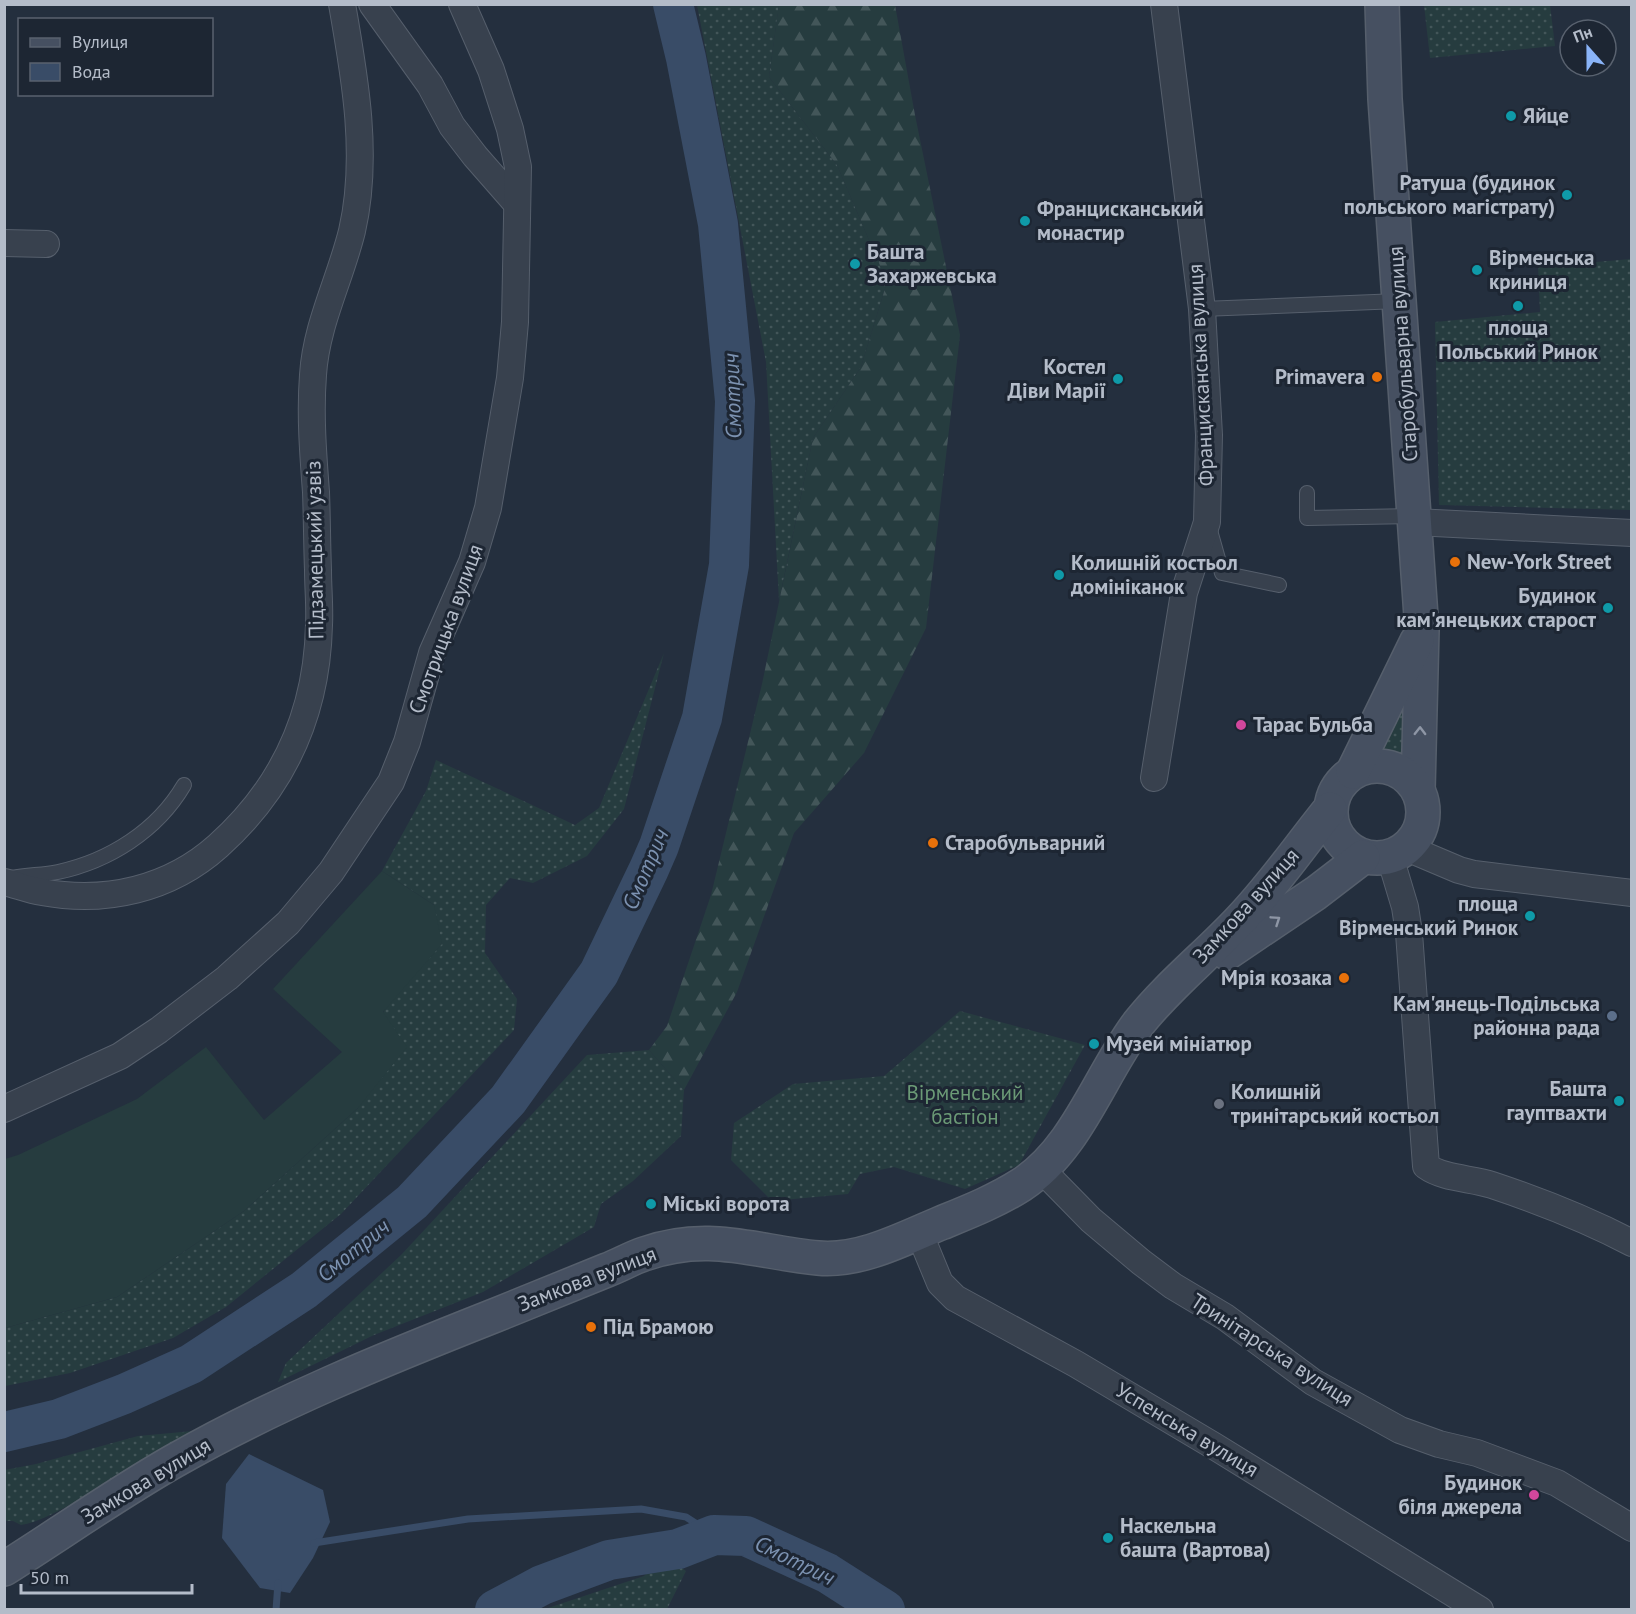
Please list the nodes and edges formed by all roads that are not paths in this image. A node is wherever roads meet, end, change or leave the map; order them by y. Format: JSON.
{"nodes":[{"id":1,"x":342,"y":4,"type":"edge"},
{"id":2,"x":372,"y":4,"type":"edge"},
{"id":3,"x":462,"y":4,"type":"edge"},
{"id":4,"x":1164,"y":4,"type":"edge"},
{"id":5,"x":1382,"y":4,"type":"edge"},
{"id":6,"x":517,"y":204,"type":"junction"},
{"id":7,"x":4,"y":243,"type":"edge"},
{"id":8,"x":46,"y":244,"type":"dead end"},
{"id":9,"x":1399,"y":301,"type":"junction"},
{"id":10,"x":1202,"y":309,"type":"junction"},
{"id":11,"x":1307,"y":493,"type":"dead end"},
{"id":12,"x":1415,"y":519,"type":"junction"},
{"id":13,"x":1208,"y":522,"type":"junction"},
{"id":14,"x":1632,"y":533,"type":"edge"},
{"id":15,"x":1279,"y":585,"type":"dead end"},
{"id":16,"x":1422,"y":631,"type":"junction"},
{"id":17,"x":1353,"y":772,"type":"junction"},
{"id":18,"x":1154,"y":778,"type":"dead end"},
{"id":19,"x":184,"y":785,"type":"dead end"},
{"id":20,"x":1418,"y":790,"type":"junction"},
{"id":21,"x":1330,"y":809,"type":"junction"},
{"id":22,"x":1387,"y":854,"type":"junction"},
{"id":23,"x":4,"y":881,"type":"edge"},
{"id":24,"x":1632,"y":893,"type":"edge"},
{"id":25,"x":1159,"y":1000,"type":"junction"},
{"id":26,"x":4,"y":1109,"type":"edge"},
{"id":27,"x":1041,"y":1169,"type":"junction"},
{"id":28,"x":919,"y":1232,"type":"junction"},
{"id":29,"x":1632,"y":1243,"type":"edge"},
{"id":30,"x":1632,"y":1528,"type":"edge"},
{"id":31,"x":4,"y":1569,"type":"edge"},
{"id":32,"x":1480,"y":1610,"type":"edge"}],
"edges":[{"from":1,"to":23,"type":"street","name":"Підзамецький узвіз"},
{"from":2,"to":6,"type":"street"},
{"from":3,"to":6,"type":"street","name":"Смотрицька вулиця"},
{"from":4,"to":10,"type":"street","name":"Францисканська вулиця"},
{"from":5,"to":9,"type":"main road","name":"Старобульварна вулиця"},
{"from":6,"to":26,"type":"street","name":"Смотрицька вулиця"},
{"from":7,"to":8,"type":"street"},
{"from":9,"to":10,"type":"lane"},
{"from":9,"to":12,"type":"main road","name":"Старобульварна вулиця"},
{"from":10,"to":13,"type":"street","name":"Францисканська вулиця"},
{"from":11,"to":12,"type":"lane"},
{"from":12,"to":14,"type":"street"},
{"from":12,"to":16,"type":"main road","name":"Старобульварна вулиця"},
{"from":13,"to":15,"type":"lane"},
{"from":13,"to":18,"type":"street","name":"Францисканська вулиця"},
{"from":16,"to":17,"type":"main road","name":"Старобульварна вулиця"},
{"from":20,"to":16,"type":"main road","name":"Старобульварна вулиця","one_way":true},
{"from":17,"to":20,"type":"main road"},
{"from":17,"to":21,"type":"main road"},
{"from":19,"to":23,"type":"lane"},
{"from":20,"to":22,"type":"main road"},
{"from":21,"to":22,"type":"main road"},
{"from":21,"to":25,"type":"main road","name":"Замкова вулиця"},
{"from":22,"to":24,"type":"street"},
{"from":25,"to":22,"type":"main road","name":"Замкова вулиця","one_way":true},
{"from":22,"to":29,"type":"street"},
{"from":25,"to":27,"type":"main road","name":"Замкова вулиця"},
{"from":27,"to":28,"type":"main road","name":"Замкова вулиця"},
{"from":27,"to":30,"type":"street","name":"Тринітарська вулиця"},
{"from":28,"to":31,"type":"main road","name":"Замкова вулиця"},
{"from":28,"to":32,"type":"street","name":"Успенська вулиця"}]}
